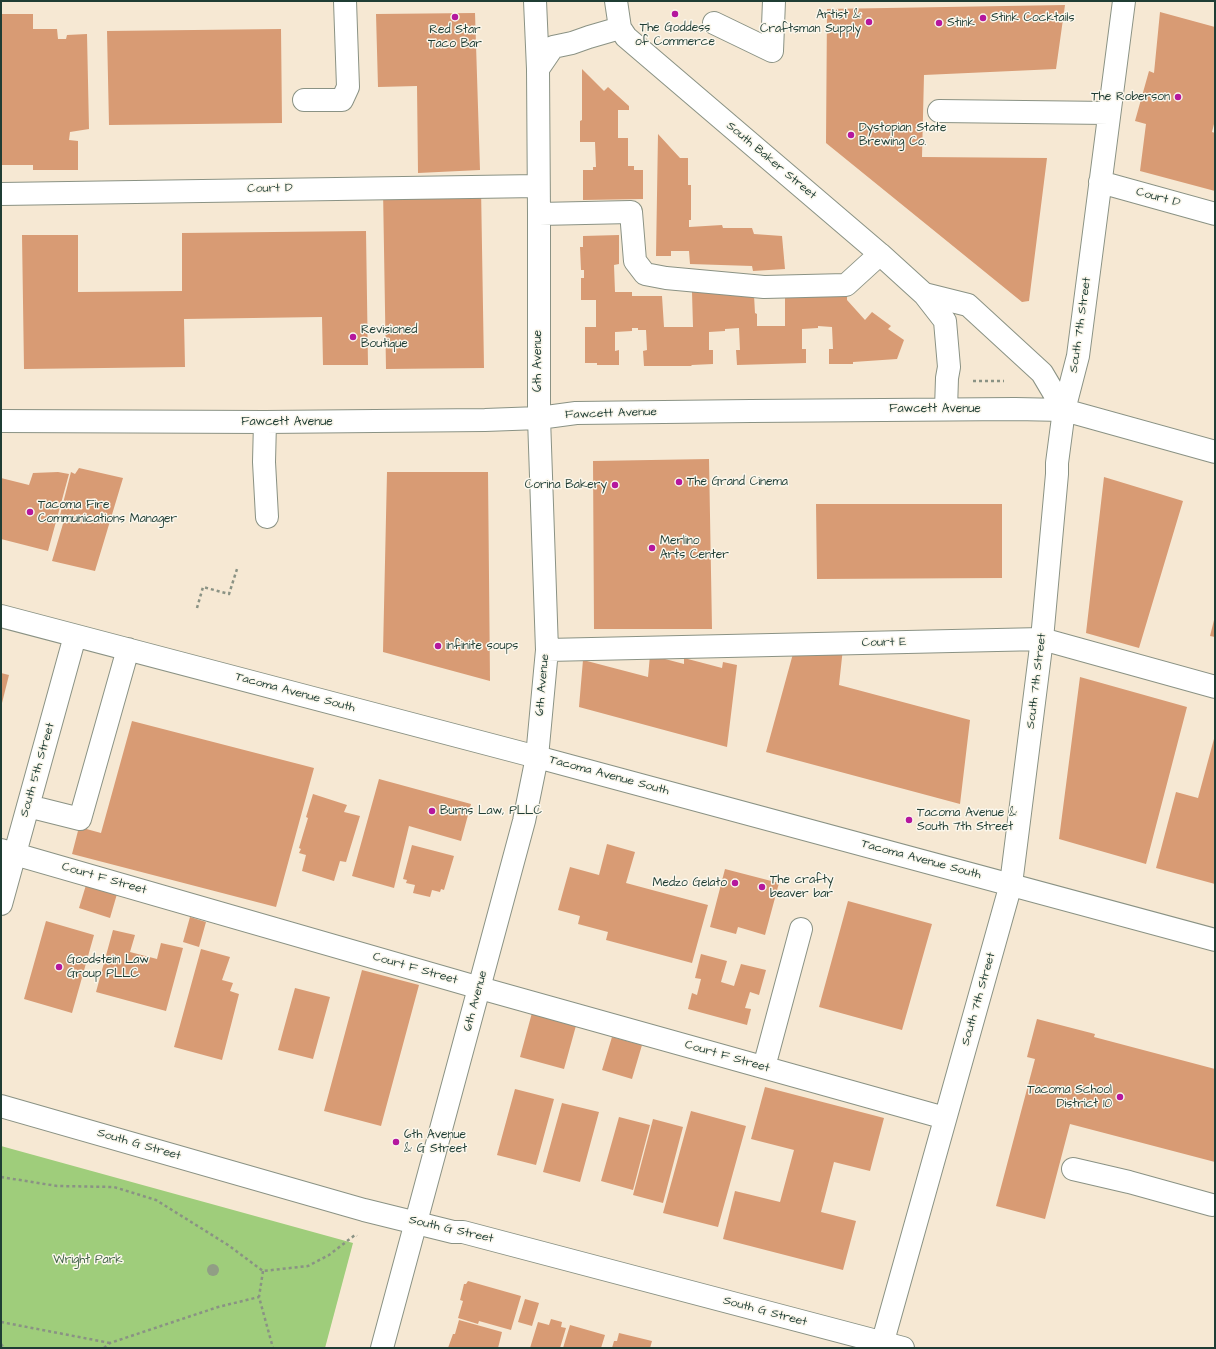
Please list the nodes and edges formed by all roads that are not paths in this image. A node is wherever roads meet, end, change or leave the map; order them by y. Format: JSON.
{"nodes":[{"id":1,"x":345,"y":1,"type":"edge"},
{"id":2,"x":535,"y":1,"type":"edge"},
{"id":3,"x":616,"y":1,"type":"edge"},
{"id":4,"x":774,"y":1,"type":"edge"},
{"id":5,"x":1124,"y":1,"type":"edge"},
{"id":6,"x":714,"y":23,"type":"dead end"},
{"id":7,"x":620,"y":28,"type":"junction"},
{"id":8,"x":538,"y":69,"type":"junction"},
{"id":9,"x":304,"y":100,"type":"dead end"},
{"id":10,"x":939,"y":112,"type":"dead end"},
{"id":11,"x":1109,"y":113,"type":"junction"},
{"id":12,"x":1100,"y":182,"type":"junction"},
{"id":13,"x":538,"y":186,"type":"junction"},
{"id":14,"x":1,"y":194,"type":"edge"},
{"id":15,"x":539,"y":214,"type":"junction"},
{"id":16,"x":1215,"y":214,"type":"edge"},
{"id":17,"x":880,"y":254,"type":"junction"},
{"id":18,"x":924,"y":294,"type":"junction"},
{"id":19,"x":946,"y":409,"type":"junction"},
{"id":20,"x":1064,"y":410,"type":"junction"},
{"id":21,"x":539,"y":418,"type":"junction"},
{"id":22,"x":1,"y":421,"type":"edge"},
{"id":23,"x":265,"y":422,"type":"junction"},
{"id":24,"x":1215,"y":452,"type":"edge"},
{"id":25,"x":267,"y":517,"type":"dead end"},
{"id":26,"x":1,"y":616,"type":"edge"},
{"id":27,"x":75,"y":636,"type":"junction"},
{"id":28,"x":1042,"y":639,"type":"junction"},
{"id":29,"x":128,"y":649,"type":"junction"},
{"id":30,"x":547,"y":650,"type":"junction"},
{"id":31,"x":1215,"y":687,"type":"edge"},
{"id":32,"x":537,"y":757,"type":"junction"},
{"id":33,"x":28,"y":806,"type":"junction"},
{"id":34,"x":8,"y":851,"type":"edge"},
{"id":35,"x":1011,"y":884,"type":"junction"},
{"id":36,"x":1,"y":904,"type":"edge"},
{"id":37,"x":801,"y":929,"type":"dead end"},
{"id":38,"x":1215,"y":940,"type":"edge"},
{"id":39,"x":480,"y":988,"type":"junction"},
{"id":40,"x":764,"y":1067,"type":"junction"},
{"id":41,"x":1,"y":1106,"type":"edge"},
{"id":42,"x":945,"y":1118,"type":"junction"},
{"id":43,"x":1073,"y":1169,"type":"dead end"},
{"id":44,"x":1212,"y":1205,"type":"dead end"},
{"id":45,"x":416,"y":1222,"type":"junction"},
{"id":46,"x":882,"y":1345,"type":"edge"},
{"id":47,"x":382,"y":1348,"type":"edge"},
{"id":48,"x":903,"y":1348,"type":"edge"}],
"edges":[{"from":1,"to":9,"type":"street"},
{"from":2,"to":8,"type":"street","name":"6th Avenue"},
{"from":3,"to":7,"type":"street"},
{"from":4,"to":6,"type":"street"},
{"from":5,"to":11,"type":"street","name":"South 7th Street"},
{"from":7,"to":8,"type":"street"},
{"from":7,"to":17,"type":"street","name":"South Baker Street"},
{"from":8,"to":13,"type":"street","name":"6th Avenue"},
{"from":10,"to":11,"type":"street"},
{"from":11,"to":12,"type":"street","name":"South 7th Street"},
{"from":12,"to":16,"type":"street","name":"Court D"},
{"from":12,"to":20,"type":"street","name":"South 7th Street"},
{"from":13,"to":14,"type":"street","name":"Court D"},
{"from":13,"to":15,"type":"street","name":"6th Avenue"},
{"from":15,"to":17,"type":"street"},
{"from":15,"to":21,"type":"street","name":"6th Avenue"},
{"from":17,"to":18,"type":"street","name":"South Baker Street"},
{"from":18,"to":19,"type":"street","name":"South Baker Street"},
{"from":18,"to":20,"type":"street","name":"South Baker Street"},
{"from":19,"to":20,"type":"street","name":"Fawcett Avenue"},
{"from":19,"to":21,"type":"street","name":"Fawcett Avenue"},
{"from":20,"to":24,"type":"street","name":"Fawcett Avenue"},
{"from":20,"to":28,"type":"street","name":"South 7th Street"},
{"from":21,"to":23,"type":"street","name":"Fawcett Avenue"},
{"from":21,"to":30,"type":"street","name":"6th Avenue"},
{"from":22,"to":23,"type":"street","name":"Fawcett Avenue"},
{"from":23,"to":25,"type":"street"},
{"from":26,"to":27,"type":"street","name":"Tacoma Avenue South"},
{"from":27,"to":29,"type":"street","name":"Tacoma Avenue South"},
{"from":27,"to":33,"type":"street","name":"South 5th Street"},
{"from":28,"to":30,"type":"street","name":"Court E"},
{"from":28,"to":31,"type":"street","name":"Court E"},
{"from":28,"to":35,"type":"street","name":"South 7th Street"},
{"from":29,"to":32,"type":"street","name":"Tacoma Avenue South"},
{"from":29,"to":33,"type":"street"},
{"from":30,"to":32,"type":"street","name":"6th Avenue"},
{"from":32,"to":35,"type":"street","name":"Tacoma Avenue South"},
{"from":32,"to":39,"type":"street","name":"6th Avenue"},
{"from":33,"to":34,"type":"street","name":"South 5th Street"},
{"from":34,"to":36,"type":"street","name":"South 5th Street"},
{"from":34,"to":39,"type":"street","name":"Court F Street"},
{"from":35,"to":38,"type":"street","name":"Tacoma Avenue South"},
{"from":35,"to":42,"type":"street","name":"South 7th Street"},
{"from":37,"to":40,"type":"street"},
{"from":39,"to":40,"type":"street","name":"Court F Street"},
{"from":39,"to":45,"type":"street","name":"6th Avenue"},
{"from":40,"to":42,"type":"street","name":"Court F Street"},
{"from":41,"to":45,"type":"street","name":"South G Street"},
{"from":42,"to":46,"type":"street","name":"South 7th Street"},
{"from":43,"to":44,"type":"street"},
{"from":45,"to":46,"type":"street","name":"South G Street"},
{"from":45,"to":47,"type":"street","name":"6th Avenue"},
{"from":46,"to":48,"type":"street","name":"South G Street"}]}
